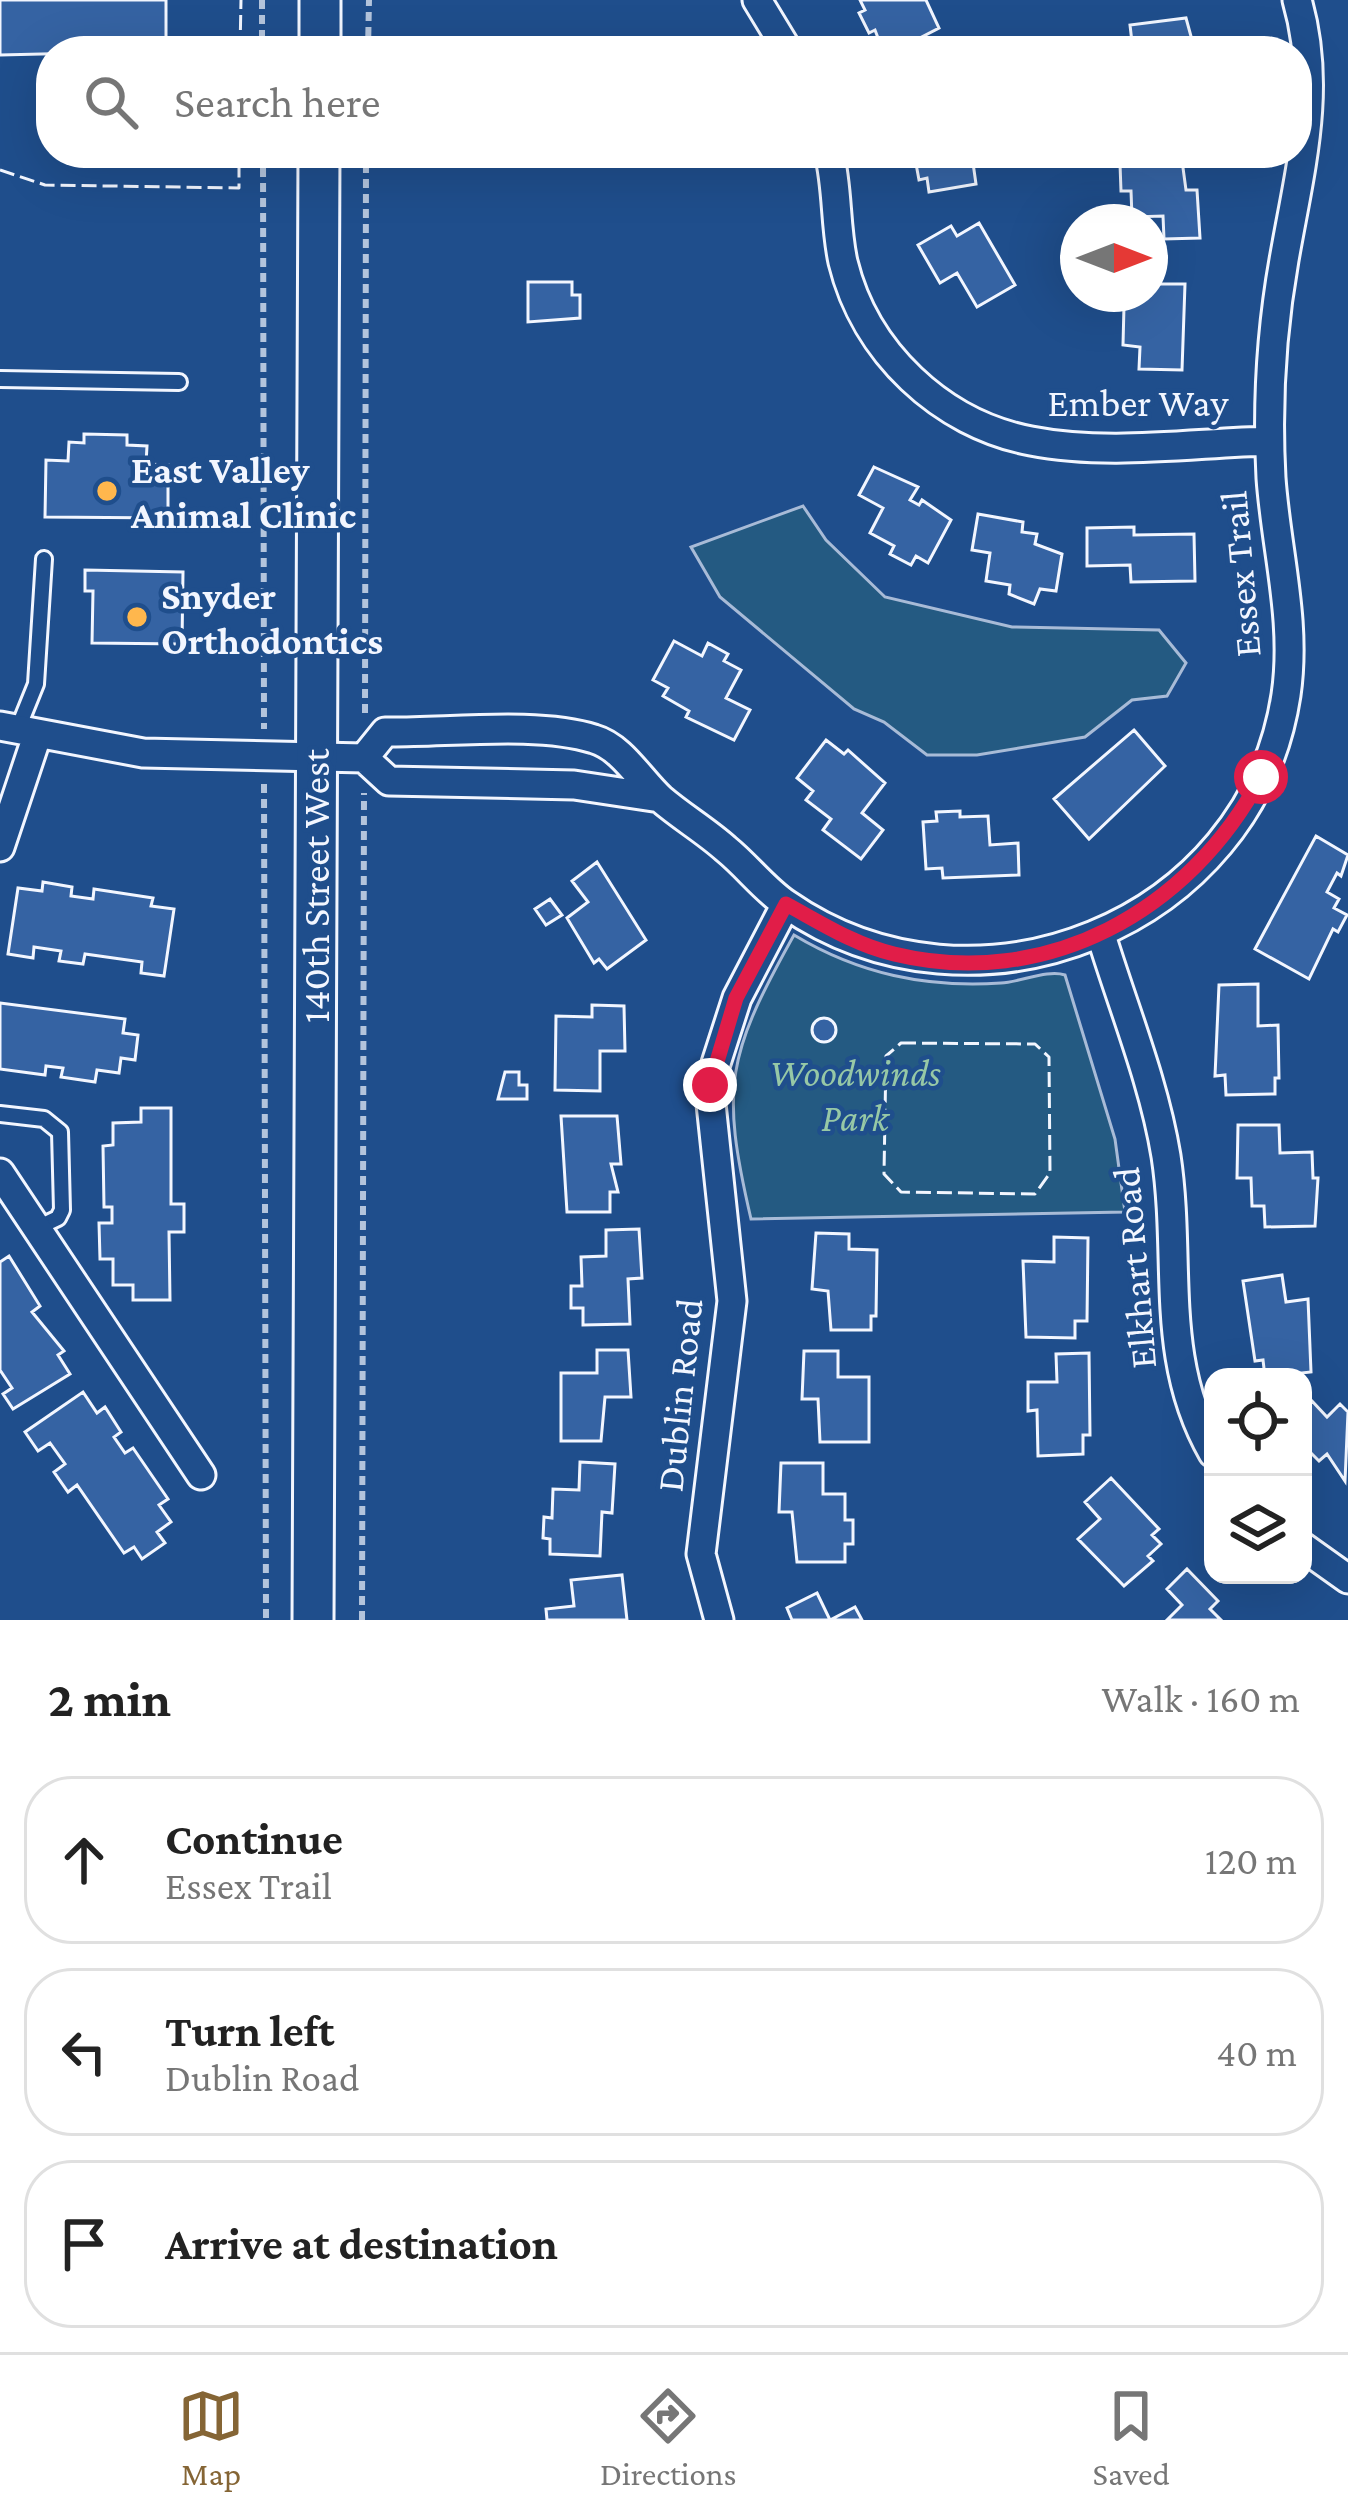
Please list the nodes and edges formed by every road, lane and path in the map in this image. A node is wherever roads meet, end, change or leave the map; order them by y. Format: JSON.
{"nodes":[{"id":1,"x":262,"y":0,"type":"edge"},
{"id":2,"x":320,"y":0,"type":"edge"},
{"id":3,"x":369,"y":0,"type":"edge"},
{"id":4,"x":757,"y":0,"type":"edge"},
{"id":5,"x":1297,"y":0,"type":"edge"},
{"id":6,"x":262,"y":36,"type":"edge"},
{"id":7,"x":320,"y":36,"type":"edge"},
{"id":8,"x":368,"y":36,"type":"edge"},
{"id":9,"x":779,"y":36,"type":"edge"},
{"id":10,"x":1300,"y":36,"type":"edge"},
{"id":11,"x":263,"y":168,"type":"edge"},
{"id":12,"x":319,"y":168,"type":"edge"},
{"id":13,"x":366,"y":168,"type":"edge"},
{"id":14,"x":831,"y":168,"type":"edge"},
{"id":15,"x":1302,"y":168,"type":"edge"},
{"id":16,"x":0,"y":380,"type":"edge"},
{"id":17,"x":179,"y":382,"type":"dead end"},
{"id":18,"x":1269,"y":441,"type":"junction"},
{"id":19,"x":44,"y":559,"type":"dead end"},
{"id":20,"x":364,"y":710,"type":"dead end"},
{"id":21,"x":18,"y":731,"type":"edge"},
{"id":22,"x":262,"y":756,"type":"junction"},
{"id":23,"x":316,"y":757,"type":"junction"},
{"id":24,"x":364,"y":758,"type":"junction"},
{"id":25,"x":660,"y":798,"type":"junction"},
{"id":26,"x":0,"y":847,"type":"edge"},
{"id":27,"x":786,"y":904,"type":"junction"},
{"id":28,"x":1101,"y":935,"type":"junction"},
{"id":29,"x":0,"y":1114,"type":"edge"},
{"id":30,"x":0,"y":1173,"type":"edge"},
{"id":31,"x":37,"y":1228,"type":"junction"},
{"id":32,"x":1204,"y":1432,"type":"edge"},
{"id":33,"x":201,"y":1475,"type":"dead end"},
{"id":34,"x":1312,"y":1553,"type":"edge"},
{"id":35,"x":1348,"y":1579,"type":"edge"},
{"id":36,"x":266,"y":1620,"type":"edge"},
{"id":37,"x":313,"y":1620,"type":"edge"},
{"id":38,"x":362,"y":1620,"type":"edge"},
{"id":39,"x":719,"y":1620,"type":"edge"}],
"edges":[{"from":1,"to":6,"type":"path"},
{"from":2,"to":7,"type":"street"},
{"from":3,"to":8,"type":"path"},
{"from":4,"to":9,"type":"street"},
{"from":5,"to":10,"type":"street","name":"Essex Trail"},
{"from":11,"to":22,"type":"path"},
{"from":12,"to":23,"type":"street","name":"140th Street West"},
{"from":13,"to":20,"type":"path"},
{"from":14,"to":18,"type":"street","name":"Ember Way"},
{"from":15,"to":18,"type":"street","name":"Essex Trail"},
{"from":16,"to":17,"type":"lane"},
{"from":18,"to":28,"type":"street","name":"Essex Trail"},
{"from":19,"to":21,"type":"lane"},
{"from":21,"to":22,"type":"street","name":"Essex Trail"},
{"from":21,"to":26,"type":"street"},
{"from":22,"to":23,"type":"street","name":"Essex Trail"},
{"from":22,"to":36,"type":"path"},
{"from":23,"to":24,"type":"street","name":"Essex Trail"},
{"from":23,"to":37,"type":"street","name":"140th Street West"},
{"from":24,"to":25,"type":"street","name":"Essex Trail"},
{"from":24,"to":25,"type":"street","name":"Essex Trail"},
{"from":24,"to":38,"type":"path"},
{"from":25,"to":27,"type":"street","name":"Essex Trail"},
{"from":27,"to":28,"type":"street","name":"Essex Trail"},
{"from":27,"to":39,"type":"street","name":"Dublin Road"},
{"from":28,"to":32,"type":"street","name":"Elkhart Road"},
{"from":29,"to":31,"type":"lane"},
{"from":30,"to":31,"type":"street"},
{"from":31,"to":33,"type":"street"},
{"from":34,"to":35,"type":"street"}]}
